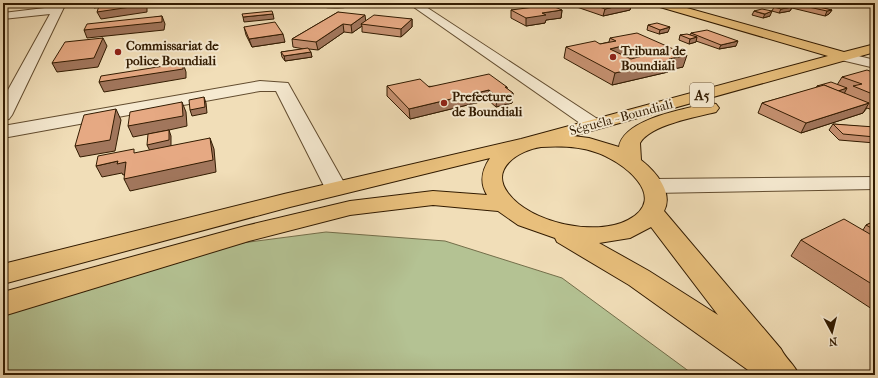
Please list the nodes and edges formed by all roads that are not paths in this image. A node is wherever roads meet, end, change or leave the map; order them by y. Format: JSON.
{"nodes":[{"id":1,"x":348,"y":3,"type":"edge"},
{"id":2,"x":413,"y":3,"type":"edge"},
{"id":3,"x":325,"y":4,"type":"dead end"},
{"id":4,"x":662,"y":4,"type":"edge"},
{"id":5,"x":59,"y":6,"type":"edge"},
{"id":6,"x":3,"y":16,"type":"edge"},
{"id":7,"x":875,"y":48,"type":"edge"},
{"id":8,"x":842,"y":56,"type":"junction"},
{"id":9,"x":872,"y":62,"type":"edge"},
{"id":10,"x":3,"y":115,"type":"edge"},
{"id":11,"x":593,"y":124,"type":"junction"},
{"id":12,"x":3,"y":132,"type":"edge"},
{"id":13,"x":529,"y":144,"type":"junction"},
{"id":14,"x":631,"y":162,"type":"junction"},
{"id":15,"x":875,"y":183,"type":"edge"},
{"id":16,"x":336,"y":188,"type":"junction"},
{"id":17,"x":653,"y":199,"type":"junction"},
{"id":18,"x":504,"y":204,"type":"junction"},
{"id":19,"x":558,"y":231,"type":"junction"},
{"id":20,"x":3,"y":274,"type":"edge"},
{"id":21,"x":3,"y":304,"type":"edge"},
{"id":22,"x":783,"y":375,"type":"edge"}],
"edges":[{"from":1,"to":3,"type":"street"},
{"from":2,"to":11,"type":"street"},
{"from":4,"to":8,"type":"main road"},
{"from":5,"to":6,"type":"street"},
{"from":5,"to":10,"type":"street"},
{"from":7,"to":8,"type":"main road","name":"Séguéla - Boundiali","number":"A5"},
{"from":8,"to":9,"type":"street"},
{"from":8,"to":11,"type":"main road","name":"Séguéla - Boundiali","number":"A5"},
{"from":9,"to":14,"type":"main road","name":"Séguéla - Boundiali","number":"A5"},
{"from":11,"to":13,"type":"main road","name":"Séguéla - Boundiali","number":"A5"},
{"from":12,"to":16,"type":"street"},
{"from":13,"to":14,"type":"main road","name":"Séguéla - Boundiali"},
{"from":13,"to":16,"type":"main road"},
{"from":13,"to":18,"type":"main road","name":"Séguéla - Boundiali"},
{"from":14,"to":17,"type":"main road","name":"Séguéla - Boundiali"},
{"from":15,"to":17,"type":"street"},
{"from":16,"to":20,"type":"main road"},
{"from":17,"to":19,"type":"main road","name":"Séguéla - Boundiali"},
{"from":17,"to":22,"type":"main road"},
{"from":18,"to":19,"type":"main road","name":"Séguéla - Boundiali"},
{"from":18,"to":21,"type":"main road"},
{"from":19,"to":22,"type":"main road"}]}
